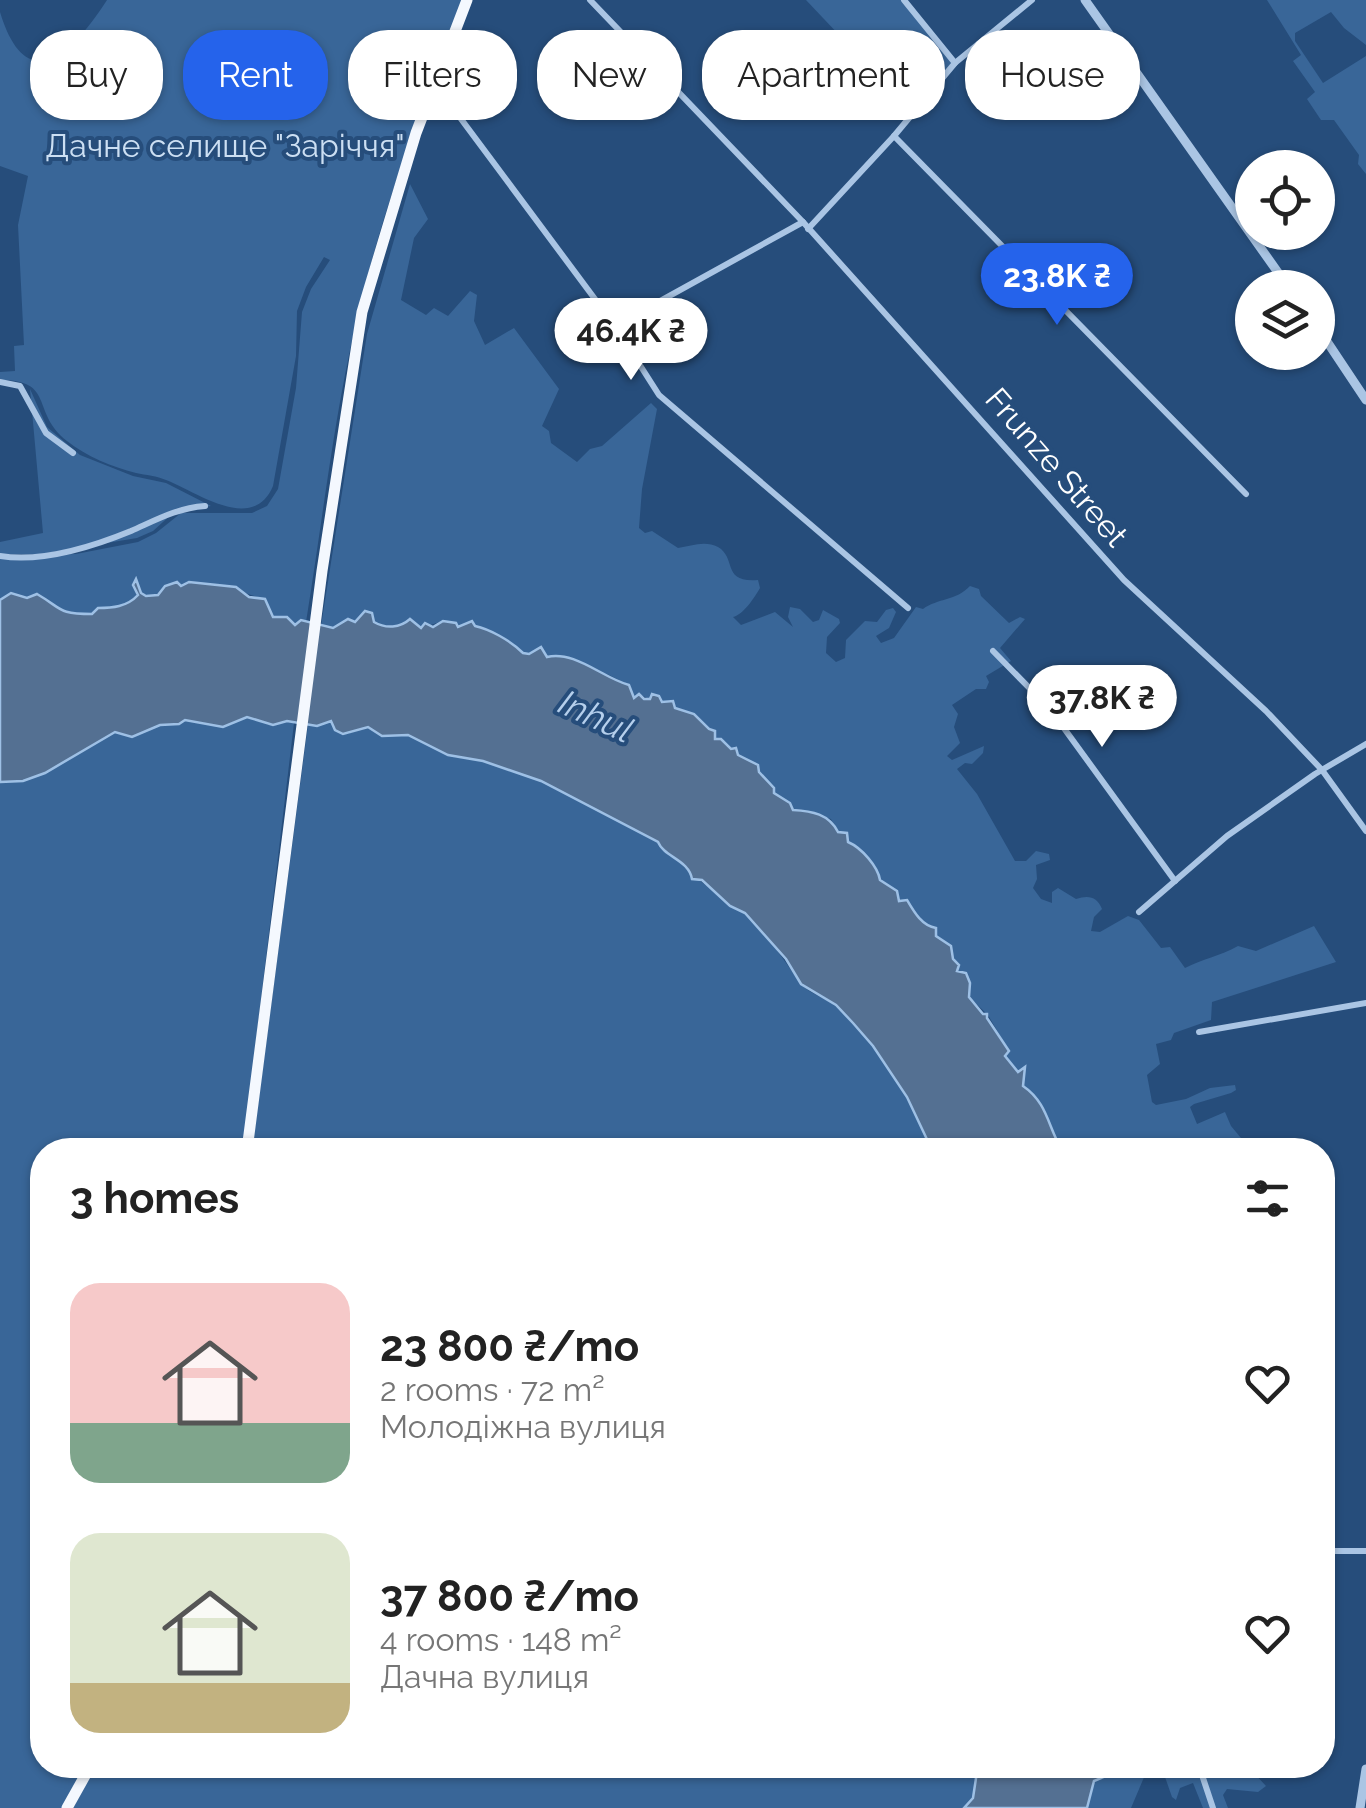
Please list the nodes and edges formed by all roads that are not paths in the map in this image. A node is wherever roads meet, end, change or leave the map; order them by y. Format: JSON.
{"nodes":[{"id":1,"x":467,"y":0,"type":"edge"},
{"id":2,"x":590,"y":0,"type":"edge"},
{"id":3,"x":904,"y":0,"type":"edge"},
{"id":4,"x":1032,"y":0,"type":"edge"},
{"id":5,"x":1085,"y":0,"type":"edge"},
{"id":6,"x":455,"y":30,"type":"edge"},
{"id":7,"x":955,"y":63,"type":"junction"},
{"id":8,"x":421,"y":120,"type":"edge"},
{"id":9,"x":462,"y":120,"type":"edge"},
{"id":10,"x":894,"y":136,"type":"junction"},
{"id":11,"x":806,"y":225,"type":"junction"},
{"id":12,"x":1276,"y":270,"type":"edge"},
{"id":13,"x":615,"y":326,"type":"junction"},
{"id":14,"x":1335,"y":354,"type":"edge"},
{"id":15,"x":0,"y":382,"type":"edge"},
{"id":16,"x":1366,"y":400,"type":"edge"},
{"id":17,"x":73,"y":453,"type":"dead end"},
{"id":18,"x":1246,"y":494,"type":"dead end"},
{"id":19,"x":205,"y":506,"type":"dead end"},
{"id":20,"x":0,"y":556,"type":"edge"},
{"id":21,"x":908,"y":608,"type":"dead end"},
{"id":22,"x":993,"y":651,"type":"dead end"},
{"id":23,"x":1366,"y":744,"type":"edge"},
{"id":24,"x":1322,"y":770,"type":"junction"},
{"id":25,"x":1366,"y":832,"type":"edge"},
{"id":26,"x":1175,"y":881,"type":"junction"},
{"id":27,"x":1140,"y":912,"type":"dead end"},
{"id":28,"x":1366,"y":1003,"type":"edge"},
{"id":29,"x":1200,"y":1032,"type":"dead end"},
{"id":30,"x":250,"y":1138,"type":"edge"},
{"id":31,"x":1335,"y":1551,"type":"edge"},
{"id":32,"x":1366,"y":1552,"type":"edge"},
{"id":33,"x":1366,"y":1770,"type":"edge"},
{"id":34,"x":84,"y":1778,"type":"edge"},
{"id":35,"x":1203,"y":1778,"type":"edge"},
{"id":36,"x":68,"y":1808,"type":"edge"},
{"id":37,"x":1213,"y":1808,"type":"edge"},
{"id":38,"x":1360,"y":1808,"type":"edge"}],
"edges":[{"from":1,"to":6,"type":"highway"},
{"from":2,"to":11,"type":"street","name":"Frunze Street"},
{"from":3,"to":7,"type":"street"},
{"from":4,"to":7,"type":"street"},
{"from":5,"to":12,"type":"street"},
{"from":7,"to":10,"type":"street"},
{"from":8,"to":30,"type":"highway"},
{"from":9,"to":13,"type":"street"},
{"from":10,"to":11,"type":"street"},
{"from":10,"to":18,"type":"street"},
{"from":11,"to":13,"type":"street"},
{"from":11,"to":24,"type":"street","name":"Frunze Street"},
{"from":13,"to":21,"type":"street"},
{"from":14,"to":16,"type":"street"},
{"from":15,"to":17,"type":"street"},
{"from":19,"to":20,"type":"street"},
{"from":22,"to":26,"type":"street"},
{"from":23,"to":24,"type":"street"},
{"from":24,"to":25,"type":"street","name":"Frunze Street"},
{"from":24,"to":26,"type":"street"},
{"from":26,"to":27,"type":"street"},
{"from":28,"to":29,"type":"street"},
{"from":31,"to":32,"type":"street"},
{"from":33,"to":38,"type":"street"},
{"from":34,"to":36,"type":"highway"},
{"from":35,"to":37,"type":"street"}]}
